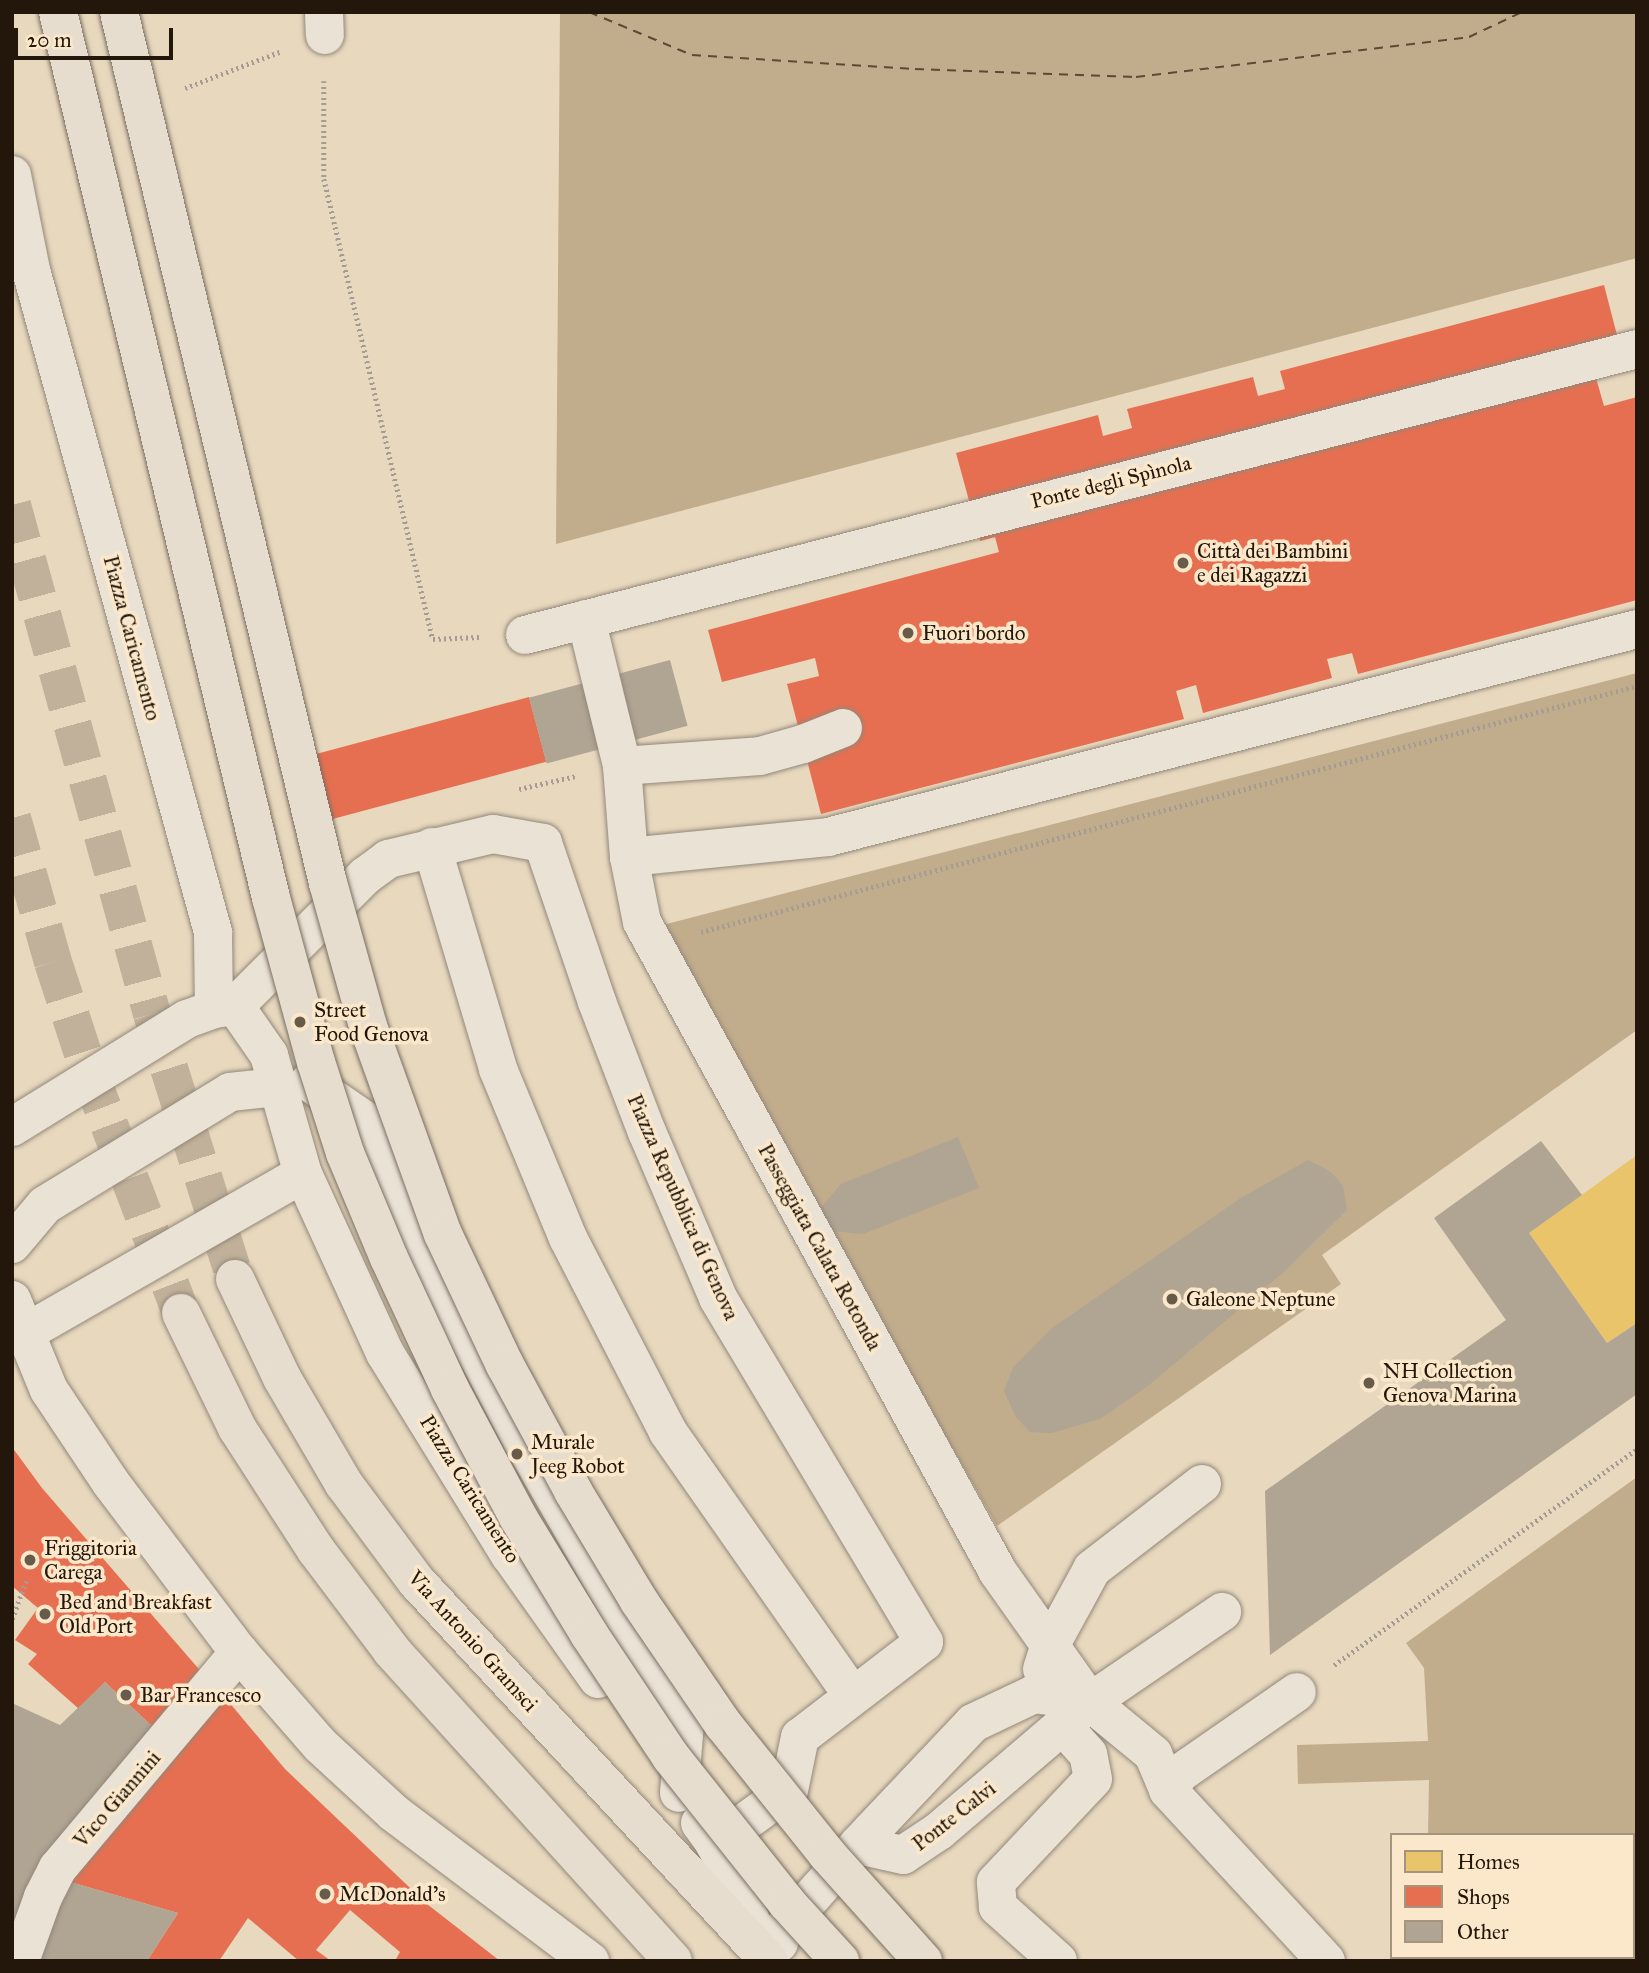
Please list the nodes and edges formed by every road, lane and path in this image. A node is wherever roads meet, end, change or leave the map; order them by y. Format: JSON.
{"nodes":[{"id":1,"x":58,"y":12,"type":"edge"},
{"id":2,"x":119,"y":12,"type":"edge"},
{"id":3,"x":325,"y":23,"type":"edge"},
{"id":4,"x":12,"y":175,"type":"edge"},
{"id":5,"x":22,"y":271,"type":"edge"},
{"id":6,"x":1637,"y":349,"type":"edge"},
{"id":7,"x":586,"y":619,"type":"junction"},
{"id":8,"x":1637,"y":629,"type":"edge"},
{"id":9,"x":525,"y":635,"type":"joint"},
{"id":10,"x":1637,"y":686,"type":"edge"},
{"id":11,"x":843,"y":728,"type":"dead end"},
{"id":12,"x":622,"y":766,"type":"junction"},
{"id":13,"x":432,"y":847,"type":"junction"},
{"id":14,"x":629,"y":858,"type":"junction"},
{"id":15,"x":690,"y":935,"type":"dead end"},
{"id":16,"x":225,"y":1007,"type":"junction"},
{"id":17,"x":273,"y":1071,"type":"junction"},
{"id":18,"x":12,"y":1127,"type":"edge"},
{"id":19,"x":303,"y":1174,"type":"junction"},
{"id":20,"x":12,"y":1244,"type":"edge"},
{"id":21,"x":235,"y":1279,"type":"tunnel mouth"},
{"id":22,"x":181,"y":1313,"type":"tunnel mouth"},
{"id":23,"x":18,"y":1317,"type":"edge"},
{"id":24,"x":1637,"y":1449,"type":"edge"},
{"id":25,"x":1202,"y":1484,"type":"dead end"},
{"id":26,"x":27,"y":1578,"type":"dead end"},
{"id":27,"x":1222,"y":1612,"type":"dead end"},
{"id":28,"x":12,"y":1619,"type":"edge"},
{"id":29,"x":1049,"y":1648,"type":"junction"},
{"id":30,"x":239,"y":1652,"type":"junction"},
{"id":31,"x":1297,"y":1692,"type":"joint"},
{"id":32,"x":1034,"y":1694,"type":"junction"},
{"id":33,"x":853,"y":1696,"type":"junction"},
{"id":34,"x":1076,"y":1714,"type":"junction"},
{"id":35,"x":1168,"y":1790,"type":"junction"},
{"id":36,"x":679,"y":1793,"type":"junction"},
{"id":37,"x":715,"y":1843,"type":"junction"},
{"id":38,"x":858,"y":1846,"type":"junction"},
{"id":39,"x":20,"y":1961,"type":"edge"},
{"id":40,"x":590,"y":1961,"type":"edge"},
{"id":41,"x":673,"y":1961,"type":"edge"},
{"id":42,"x":770,"y":1961,"type":"edge"},
{"id":43,"x":840,"y":1961,"type":"edge"},
{"id":44,"x":923,"y":1961,"type":"edge"},
{"id":45,"x":1058,"y":1961,"type":"edge"},
{"id":46,"x":1326,"y":1961,"type":"edge"}],
"edges":[{"from":1,"to":43,"type":"main road","bridge":true},
{"from":2,"to":44,"type":"main road","bridge":true},
{"from":3,"to":9,"type":"path"},
{"from":4,"to":5,"type":"street","name":"Piazza Caricamento"},
{"from":5,"to":16,"type":"street","name":"Piazza Caricamento"},
{"from":6,"to":7,"type":"street","name":"Ponte degli Spìnola"},
{"from":7,"to":9,"type":"street","name":"Ponte degli Spìnola"},
{"from":7,"to":12,"type":"street","name":"Passeggiata Calata Rotonda"},
{"from":8,"to":14,"type":"street"},
{"from":10,"to":15,"type":"path"},
{"from":11,"to":12,"type":"street"},
{"from":12,"to":14,"type":"street","name":"Passeggiata Calata Rotonda"},
{"from":13,"to":16,"type":"street","name":"Piazza Repubblica di Genova"},
{"from":13,"to":33,"type":"street"},
{"from":13,"to":33,"type":"street","name":"Piazza Repubblica di Genova"},
{"from":14,"to":29,"type":"street","name":"Passeggiata Calata Rotonda"},
{"from":16,"to":17,"type":"street","name":"Piazza Caricamento"},
{"from":16,"to":18,"type":"street"},
{"from":17,"to":19,"type":"street","name":"Piazza Caricamento"},
{"from":17,"to":20,"type":"street"},
{"from":17,"to":36,"type":"street"},
{"from":19,"to":23,"type":"street"},
{"from":19,"to":36,"type":"street","name":"Piazza Caricamento"},
{"from":21,"to":42,"type":"main road","name":"Via Antonio Gramsci"},
{"from":22,"to":41,"type":"main road"},
{"from":23,"to":30,"type":"street"},
{"from":24,"to":31,"type":"path"},
{"from":25,"to":29,"type":"street"},
{"from":26,"to":28,"type":"path"},
{"from":27,"to":34,"type":"street","name":"Ponte Calvi"},
{"from":29,"to":32,"type":"street"},
{"from":29,"to":34,"type":"street"},
{"from":30,"to":39,"type":"street","name":"Vico Giannini"},
{"from":30,"to":40,"type":"street"},
{"from":31,"to":35,"type":"street"},
{"from":32,"to":34,"type":"street"},
{"from":32,"to":38,"type":"street","name":"Ponte Calvi"},
{"from":33,"to":37,"type":"street","name":"Piazza Repubblica di Genova"},
{"from":34,"to":35,"type":"street"},
{"from":34,"to":38,"type":"street","name":"Ponte Calvi"},
{"from":34,"to":45,"type":"street"},
{"from":35,"to":46,"type":"street"},
{"from":36,"to":37,"type":"street","name":"Piazza Caricamento"},
{"from":37,"to":42,"type":"street","name":"Piazza Caricamento"},
{"from":38,"to":42,"type":"street"}]}
